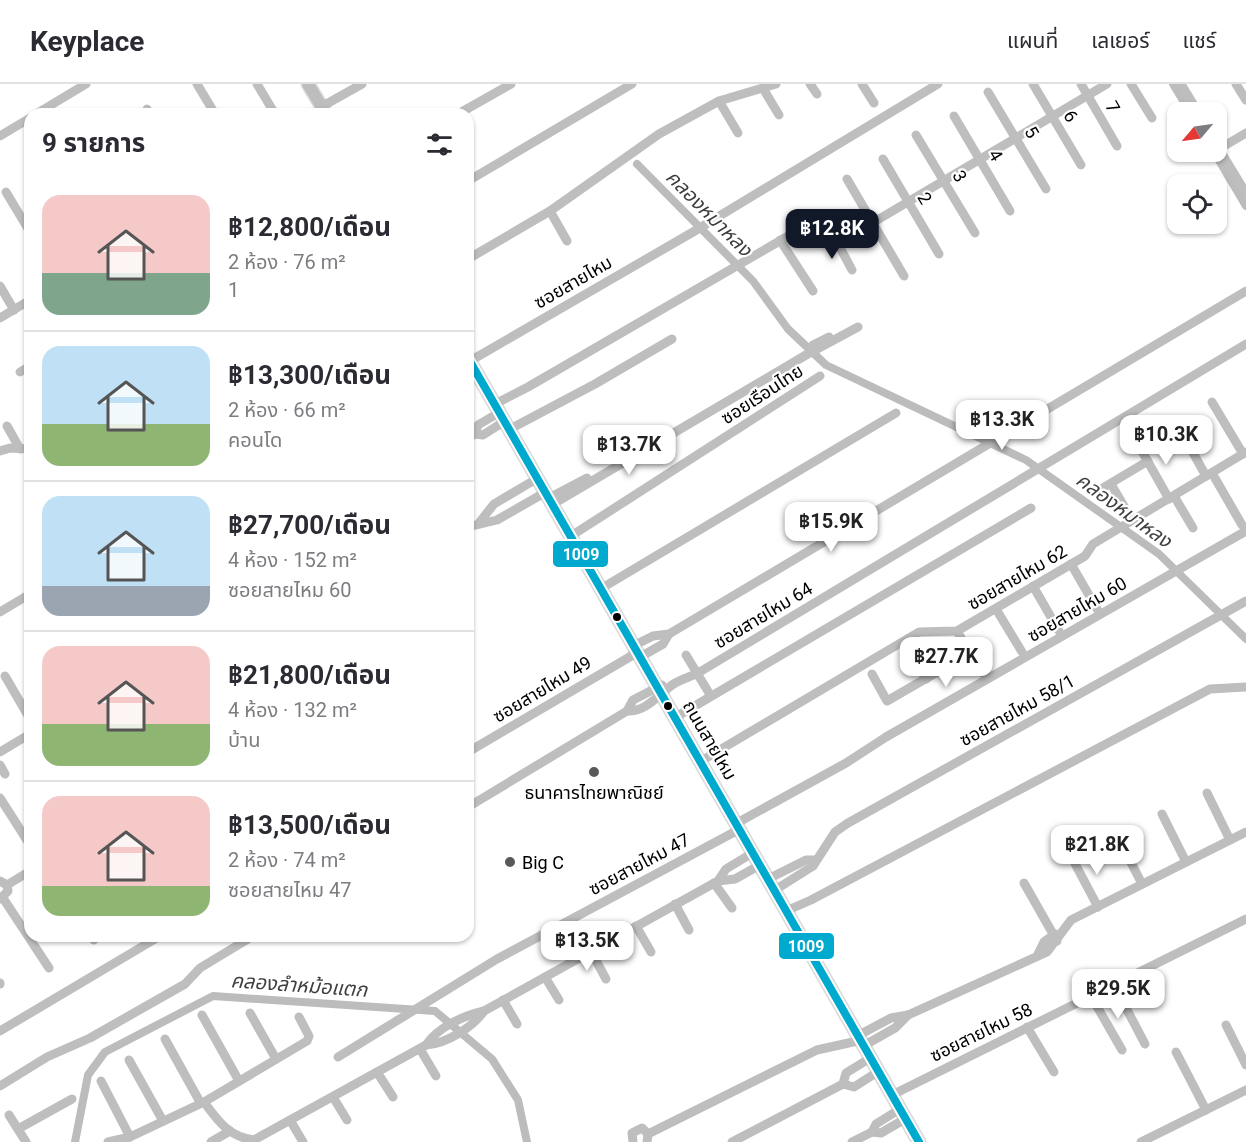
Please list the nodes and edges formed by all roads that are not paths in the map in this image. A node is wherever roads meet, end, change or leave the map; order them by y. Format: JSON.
{"nodes":[{"id":1,"x":86,"y":84,"type":"edge"},
{"id":2,"x":197,"y":84,"type":"edge"},
{"id":3,"x":257,"y":84,"type":"edge"},
{"id":4,"x":308,"y":84,"type":"edge"},
{"id":5,"x":362,"y":84,"type":"edge"},
{"id":6,"x":511,"y":84,"type":"edge"},
{"id":7,"x":632,"y":84,"type":"edge"},
{"id":8,"x":776,"y":84,"type":"edge"},
{"id":9,"x":810,"y":84,"type":"edge"},
{"id":10,"x":862,"y":84,"type":"edge"},
{"id":11,"x":938,"y":84,"type":"edge"},
{"id":12,"x":1033,"y":84,"type":"edge"},
{"id":13,"x":1081,"y":84,"type":"edge"},
{"id":14,"x":1107,"y":84,"type":"edge"},
{"id":15,"x":1131,"y":84,"type":"edge"},
{"id":16,"x":1181,"y":84,"type":"edge"},
{"id":17,"x":1236,"y":84,"type":"edge"},
{"id":18,"x":764,"y":90,"type":"junction"},
{"id":19,"x":988,"y":92,"type":"dead end"},
{"id":20,"x":817,"y":94,"type":"dead end"},
{"id":21,"x":1088,"y":96,"type":"junction"},
{"id":22,"x":1246,"y":100,"type":"edge"},
{"id":23,"x":719,"y":101,"type":"junction"},
{"id":24,"x":1192,"y":102,"type":"edge"},
{"id":25,"x":874,"y":103,"type":"dead end"},
{"id":26,"x":46,"y":108,"type":"edge"},
{"id":27,"x":211,"y":108,"type":"edge"},
{"id":28,"x":271,"y":108,"type":"edge"},
{"id":29,"x":323,"y":108,"type":"edge"},
{"id":30,"x":327,"y":108,"type":"edge"},
{"id":31,"x":469,"y":108,"type":"edge"},
{"id":32,"x":779,"y":115,"type":"dead end"},
{"id":33,"x":954,"y":116,"type":"dead end"},
{"id":34,"x":1052,"y":116,"type":"junction"},
{"id":35,"x":1152,"y":118,"type":"dead end"},
{"id":36,"x":24,"y":122,"type":"edge"},
{"id":37,"x":738,"y":133,"type":"dead end"},
{"id":38,"x":1246,"y":133,"type":"edge"},
{"id":39,"x":916,"y":135,"type":"dead end"},
{"id":40,"x":0,"y":136,"type":"edge"},
{"id":41,"x":1016,"y":138,"type":"junction"},
{"id":42,"x":1227,"y":142,"type":"edge"},
{"id":43,"x":1117,"y":146,"type":"dead end"},
{"id":44,"x":884,"y":159,"type":"dead end"},
{"id":45,"x":979,"y":160,"type":"junction"},
{"id":46,"x":1227,"y":160,"type":"edge"},
{"id":47,"x":1081,"y":165,"type":"dead end"},
{"id":48,"x":474,"y":177,"type":"edge"},
{"id":49,"x":847,"y":179,"type":"dead end"},
{"id":50,"x":944,"y":181,"type":"junction"},
{"id":51,"x":1245,"y":188,"type":"edge"},
{"id":52,"x":1046,"y":189,"type":"dead end"},
{"id":53,"x":6,"y":192,"type":"dead end"},
{"id":54,"x":908,"y":202,"type":"junction"},
{"id":55,"x":550,"y":211,"type":"junction"},
{"id":56,"x":1010,"y":211,"type":"dead end"},
{"id":57,"x":24,"y":222,"type":"edge"},
{"id":58,"x":873,"y":224,"type":"junction"},
{"id":59,"x":975,"y":233,"type":"dead end"},
{"id":60,"x":835,"y":238,"type":"junction"},
{"id":61,"x":780,"y":240,"type":"junction"},
{"id":62,"x":567,"y":241,"type":"dead end"},
{"id":63,"x":939,"y":254,"type":"dead end"},
{"id":64,"x":474,"y":257,"type":"edge"},
{"id":65,"x":852,"y":270,"type":"dead end"},
{"id":66,"x":904,"y":276,"type":"dead end"},
{"id":67,"x":0,"y":286,"type":"edge"},
{"id":68,"x":813,"y":291,"type":"dead end"},
{"id":69,"x":1246,"y":291,"type":"edge"},
{"id":70,"x":24,"y":304,"type":"edge"},
{"id":71,"x":14,"y":310,"type":"junction"},
{"id":72,"x":0,"y":318,"type":"edge"},
{"id":73,"x":858,"y":327,"type":"dead end"},
{"id":74,"x":672,"y":339,"type":"dead end"},
{"id":75,"x":1246,"y":344,"type":"edge"},
{"id":76,"x":474,"y":356,"type":"edge"},
{"id":77,"x":474,"y":368,"type":"edge"},
{"id":78,"x":24,"y":370,"type":"edge"},
{"id":79,"x":20,"y":372,"type":"dead end"},
{"id":80,"x":820,"y":376,"type":"dead end"},
{"id":81,"x":1212,"y":402,"type":"dead end"},
{"id":82,"x":896,"y":413,"type":"dead end"},
{"id":83,"x":502,"y":417,"type":"junction"},
{"id":84,"x":1177,"y":424,"type":"dead end"},
{"id":85,"x":7,"y":426,"type":"dead end"},
{"id":86,"x":474,"y":435,"type":"edge"},
{"id":87,"x":1139,"y":446,"type":"dead end"},
{"id":88,"x":20,"y":448,"type":"junction"},
{"id":89,"x":24,"y":448,"type":"edge"},
{"id":90,"x":0,"y":451,"type":"edge"},
{"id":91,"x":1244,"y":453,"type":"edge"},
{"id":92,"x":1148,"y":461,"type":"junction"},
{"id":93,"x":1209,"y":475,"type":"junction"},
{"id":94,"x":538,"y":478,"type":"junction"},
{"id":95,"x":1111,"y":484,"type":"junction"},
{"id":96,"x":1101,"y":489,"type":"dead end"},
{"id":97,"x":1172,"y":497,"type":"junction"},
{"id":98,"x":549,"y":498,"type":"junction"},
{"id":99,"x":505,"y":499,"type":"junction"},
{"id":100,"x":1031,"y":508,"type":"dead end"},
{"id":101,"x":1125,"y":508,"type":"dead end"},
{"id":102,"x":513,"y":512,"type":"junction"},
{"id":103,"x":479,"y":523,"type":"junction"},
{"id":104,"x":474,"y":525,"type":"edge"},
{"id":105,"x":1193,"y":528,"type":"dead end"},
{"id":106,"x":1244,"y":528,"type":"edge"},
{"id":107,"x":571,"y":536,"type":"junction"},
{"id":108,"x":1071,"y":564,"type":"junction"},
{"id":109,"x":1034,"y":586,"type":"junction"},
{"id":110,"x":602,"y":588,"type":"junction"},
{"id":111,"x":24,"y":598,"type":"edge"},
{"id":112,"x":1246,"y":601,"type":"edge"},
{"id":113,"x":996,"y":609,"type":"junction"},
{"id":114,"x":1097,"y":609,"type":"dead end"},
{"id":115,"x":0,"y":612,"type":"edge"},
{"id":116,"x":957,"y":631,"type":"junction"},
{"id":117,"x":1059,"y":631,"type":"dead end"},
{"id":118,"x":909,"y":650,"type":"dead end"},
{"id":119,"x":636,"y":652,"type":"junction"},
{"id":120,"x":970,"y":652,"type":"junction"},
{"id":121,"x":1022,"y":652,"type":"dead end"},
{"id":122,"x":686,"y":655,"type":"dead end"},
{"id":123,"x":698,"y":673,"type":"junction"},
{"id":124,"x":982,"y":673,"type":"dead end"},
{"id":125,"x":872,"y":674,"type":"dead end"},
{"id":126,"x":5,"y":676,"type":"dead end"},
{"id":127,"x":926,"y":679,"type":"junction"},
{"id":128,"x":1246,"y":687,"type":"edge"},
{"id":129,"x":664,"y":688,"type":"junction"},
{"id":130,"x":709,"y":693,"type":"dead end"},
{"id":131,"x":24,"y":709,"type":"edge"},
{"id":132,"x":676,"y":717,"type":"junction"},
{"id":133,"x":24,"y":738,"type":"edge"},
{"id":134,"x":474,"y":748,"type":"edge"},
{"id":135,"x":0,"y":752,"type":"edge"},
{"id":136,"x":701,"y":761,"type":"junction"},
{"id":137,"x":0,"y":765,"type":"edge"},
{"id":138,"x":5,"y":774,"type":"dead end"},
{"id":139,"x":1207,"y":793,"type":"dead end"},
{"id":140,"x":0,"y":798,"type":"edge"},
{"id":141,"x":474,"y":803,"type":"edge"},
{"id":142,"x":1162,"y":814,"type":"dead end"},
{"id":143,"x":738,"y":826,"type":"junction"},
{"id":144,"x":1246,"y":832,"type":"edge"},
{"id":145,"x":1117,"y":835,"type":"dead end"},
{"id":146,"x":24,"y":836,"type":"edge"},
{"id":147,"x":1230,"y":840,"type":"junction"},
{"id":148,"x":754,"y":852,"type":"junction"},
{"id":149,"x":1072,"y":858,"type":"dead end"},
{"id":150,"x":1186,"y":862,"type":"junction"},
{"id":151,"x":760,"y":865,"type":"junction"},
{"id":152,"x":24,"y":873,"type":"edge"},
{"id":153,"x":716,"y":882,"type":"junction"},
{"id":154,"x":4,"y":883,"type":"edge"},
{"id":155,"x":1024,"y":883,"type":"dead end"},
{"id":156,"x":1143,"y":884,"type":"junction"},
{"id":157,"x":771,"y":885,"type":"junction"},
{"id":158,"x":1,"y":898,"type":"edge"},
{"id":159,"x":675,"y":904,"type":"junction"},
{"id":160,"x":1098,"y":907,"type":"junction"},
{"id":161,"x":732,"y":908,"type":"dead end"},
{"id":162,"x":786,"y":911,"type":"junction"},
{"id":163,"x":1246,"y":919,"type":"edge"},
{"id":164,"x":636,"y":926,"type":"junction"},
{"id":165,"x":689,"y":930,"type":"dead end"},
{"id":166,"x":24,"y":932,"type":"edge"},
{"id":167,"x":1056,"y":937,"type":"junction"},
{"id":168,"x":31,"y":942,"type":"edge"},
{"id":169,"x":150,"y":942,"type":"edge"},
{"id":170,"x":243,"y":942,"type":"edge"},
{"id":171,"x":591,"y":951,"type":"junction"},
{"id":172,"x":651,"y":952,"type":"dead end"},
{"id":173,"x":49,"y":968,"type":"dead end"},
{"id":174,"x":545,"y":977,"type":"junction"},
{"id":175,"x":606,"y":979,"type":"dead end"},
{"id":176,"x":1114,"y":985,"type":"junction"},
{"id":177,"x":1091,"y":996,"type":"junction"},
{"id":178,"x":503,"y":1000,"type":"junction"},
{"id":179,"x":560,"y":1000,"type":"dead end"},
{"id":180,"x":484,"y":1011,"type":"junction"},
{"id":181,"x":250,"y":1013,"type":"dead end"},
{"id":182,"x":202,"y":1015,"type":"dead end"},
{"id":183,"x":300,"y":1017,"type":"dead end"},
{"id":184,"x":517,"y":1024,"type":"dead end"},
{"id":185,"x":1226,"y":1025,"type":"dead end"},
{"id":186,"x":1027,"y":1028,"type":"junction"},
{"id":187,"x":0,"y":1031,"type":"edge"},
{"id":188,"x":165,"y":1039,"type":"dead end"},
{"id":189,"x":862,"y":1040,"type":"junction"},
{"id":190,"x":1145,"y":1044,"type":"dead end"},
{"id":191,"x":423,"y":1047,"type":"junction"},
{"id":192,"x":1122,"y":1050,"type":"dead end"},
{"id":193,"x":1176,"y":1052,"type":"dead end"},
{"id":194,"x":338,"y":1057,"type":"dead end"},
{"id":195,"x":872,"y":1057,"type":"junction"},
{"id":196,"x":276,"y":1059,"type":"junction"},
{"id":197,"x":129,"y":1060,"type":"dead end"},
{"id":198,"x":1246,"y":1065,"type":"edge"},
{"id":199,"x":879,"y":1071,"type":"junction"},
{"id":200,"x":377,"y":1072,"type":"junction"},
{"id":201,"x":1054,"y":1072,"type":"dead end"},
{"id":202,"x":436,"y":1076,"type":"dead end"},
{"id":203,"x":101,"y":1081,"type":"dead end"},
{"id":204,"x":239,"y":1081,"type":"junction"},
{"id":205,"x":843,"y":1084,"type":"junction"},
{"id":206,"x":0,"y":1086,"type":"edge"},
{"id":207,"x":1246,"y":1090,"type":"edge"},
{"id":208,"x":892,"y":1095,"type":"junction"},
{"id":209,"x":333,"y":1097,"type":"junction"},
{"id":210,"x":393,"y":1097,"type":"dead end"},
{"id":211,"x":72,"y":1099,"type":"dead end"},
{"id":212,"x":202,"y":1102,"type":"junction"},
{"id":213,"x":1206,"y":1110,"type":"junction"},
{"id":214,"x":902,"y":1114,"type":"junction"},
{"id":215,"x":9,"y":1115,"type":"dead end"},
{"id":216,"x":290,"y":1120,"type":"junction"},
{"id":217,"x":347,"y":1120,"type":"dead end"},
{"id":218,"x":163,"y":1121,"type":"junction"},
{"id":219,"x":18,"y":1129,"type":"junction"},
{"id":220,"x":230,"y":1131,"type":"junction"},
{"id":221,"x":130,"y":1137,"type":"junction"},
{"id":222,"x":648,"y":1138,"type":"edge"},
{"id":223,"x":247,"y":1141,"type":"edge"},
{"id":224,"x":630,"y":1141,"type":"edge"},
{"id":225,"x":854,"y":1141,"type":"edge"},
{"id":226,"x":26,"y":1142,"type":"edge"},
{"id":227,"x":108,"y":1142,"type":"edge"},
{"id":228,"x":211,"y":1142,"type":"edge"},
{"id":229,"x":303,"y":1142,"type":"edge"},
{"id":230,"x":732,"y":1142,"type":"edge"},
{"id":231,"x":919,"y":1142,"type":"edge"},
{"id":232,"x":1141,"y":1142,"type":"edge"}],
"edges":[{"from":1,"to":26,"type":"street"},
{"from":2,"to":27,"type":"street"},
{"from":3,"to":28,"type":"street"},
{"from":4,"to":29,"type":"main road"},
{"from":5,"to":30,"type":"street"},
{"from":6,"to":31,"type":"street"},
{"from":7,"to":48,"type":"street"},
{"from":8,"to":18,"type":"street"},
{"from":9,"to":20,"type":"street"},
{"from":10,"to":25,"type":"street"},
{"from":11,"to":76,"type":"street","name":"ซอยสายไหม"},
{"from":12,"to":34,"type":"street","name":"6"},
{"from":13,"to":21,"type":"street","name":"7"},
{"from":14,"to":21,"type":"street"},
{"from":15,"to":35,"type":"street"},
{"from":16,"to":24,"type":"street"},
{"from":17,"to":22,"type":"street"},
{"from":18,"to":23,"type":"street"},
{"from":18,"to":32,"type":"street"},
{"from":19,"to":41,"type":"street","name":"5"},
{"from":21,"to":34,"type":"street"},
{"from":21,"to":43,"type":"street","name":"7"},
{"from":23,"to":37,"type":"street"},
{"from":23,"to":55,"type":"street"},
{"from":33,"to":45,"type":"street","name":"4"},
{"from":34,"to":41,"type":"street"},
{"from":34,"to":47,"type":"street","name":"6"},
{"from":36,"to":40,"type":"street"},
{"from":38,"to":42,"type":"street"},
{"from":39,"to":50,"type":"street","name":"3"},
{"from":41,"to":45,"type":"street"},
{"from":41,"to":52,"type":"street","name":"5"},
{"from":44,"to":54,"type":"street","name":"2"},
{"from":45,"to":50,"type":"street"},
{"from":45,"to":56,"type":"street","name":"4"},
{"from":46,"to":51,"type":"street"},
{"from":49,"to":58,"type":"street"},
{"from":50,"to":54,"type":"street"},
{"from":50,"to":59,"type":"street","name":"3"},
{"from":53,"to":57,"type":"street"},
{"from":54,"to":58,"type":"street"},
{"from":54,"to":63,"type":"street","name":"2"},
{"from":55,"to":62,"type":"street"},
{"from":55,"to":64,"type":"street"},
{"from":58,"to":60,"type":"street"},
{"from":58,"to":66,"type":"street"},
{"from":60,"to":61,"type":"street"},
{"from":60,"to":65,"type":"street"},
{"from":61,"to":68,"type":"street"},
{"from":61,"to":83,"type":"street"},
{"from":67,"to":71,"type":"street"},
{"from":69,"to":119,"type":"street","name":"ซอยสายไหม 49"},
{"from":70,"to":71,"type":"street"},
{"from":71,"to":72,"type":"street"},
{"from":73,"to":98,"type":"street"},
{"from":74,"to":83,"type":"street"},
{"from":75,"to":123,"type":"street","name":"ซอยสายไหม 64"},
{"from":77,"to":83,"type":"main road","name":"ถนนสายไหม"},
{"from":78,"to":79,"type":"street"},
{"from":80,"to":107,"type":"street","name":"ซอยเรือนไทย"},
{"from":81,"to":91,"type":"street"},
{"from":82,"to":110,"type":"street"},
{"from":83,"to":86,"type":"street"},
{"from":83,"to":94,"type":"main road","name":"ถนนสายไหม"},
{"from":84,"to":93,"type":"street"},
{"from":85,"to":88,"type":"street"},
{"from":87,"to":92,"type":"street"},
{"from":88,"to":89,"type":"street"},
{"from":88,"to":90,"type":"street"},
{"from":91,"to":93,"type":"street","name":"ซอยสายไหม 62"},
{"from":92,"to":95,"type":"street"},
{"from":92,"to":97,"type":"street"},
{"from":93,"to":97,"type":"street","name":"ซอยสายไหม 62"},
{"from":93,"to":106,"type":"street"},
{"from":94,"to":98,"type":"main road","name":"ถนนสายไหม"},
{"from":94,"to":99,"type":"street"},
{"from":95,"to":96,"type":"street"},
{"from":95,"to":101,"type":"street"},
{"from":97,"to":105,"type":"street"},
{"from":97,"to":108,"type":"street","name":"ซอยสายไหม 62"},
{"from":98,"to":102,"type":"street"},
{"from":98,"to":107,"type":"main road","name":"ถนนสายไหม"},
{"from":99,"to":102,"type":"street"},
{"from":99,"to":103,"type":"street"},
{"from":100,"to":132,"type":"street"},
{"from":102,"to":103,"type":"street"},
{"from":103,"to":104,"type":"street"},
{"from":106,"to":143,"type":"street","name":"ซอยสายไหม 60"},
{"from":107,"to":110,"type":"main road","name":"ถนนสายไหม"},
{"from":108,"to":109,"type":"street","name":"ซอยสายไหม 62"},
{"from":108,"to":114,"type":"street"},
{"from":109,"to":113,"type":"street","name":"ซอยสายไหม 62"},
{"from":109,"to":117,"type":"street"},
{"from":110,"to":119,"type":"main road","name":"ถนนสายไหม"},
{"from":111,"to":115,"type":"street"},
{"from":112,"to":157,"type":"street","name":"ซอยสายไหม 58/1"},
{"from":113,"to":116,"type":"street","name":"ซอยสายไหม 62"},
{"from":113,"to":121,"type":"street"},
{"from":116,"to":120,"type":"street"},
{"from":116,"to":136,"type":"street","name":"ซอยสายไหม 62"},
{"from":118,"to":127,"type":"street"},
{"from":119,"to":129,"type":"main road","name":"ถนนสายไหม"},
{"from":119,"to":134,"type":"street","name":"ซอยสายไหม 49"},
{"from":120,"to":124,"type":"street"},
{"from":120,"to":127,"type":"street"},
{"from":122,"to":123,"type":"street"},
{"from":123,"to":129,"type":"street","name":"ซอยสายไหม 64"},
{"from":123,"to":130,"type":"street"},
{"from":125,"to":127,"type":"street"},
{"from":126,"to":131,"type":"street"},
{"from":128,"to":162,"type":"street"},
{"from":129,"to":132,"type":"main road","name":"ถนนสายไหม"},
{"from":129,"to":141,"type":"street","name":"ซอยสายไหม 64"},
{"from":132,"to":136,"type":"main road","name":"ถนนสายไหม"},
{"from":133,"to":135,"type":"street"},
{"from":136,"to":143,"type":"main road","name":"ถนนสายไหม"},
{"from":137,"to":138,"type":"street"},
{"from":139,"to":147,"type":"street"},
{"from":140,"to":146,"type":"street"},
{"from":142,"to":150,"type":"street"},
{"from":143,"to":148,"type":"main road","name":"ถนนสายไหม"},
{"from":143,"to":194,"type":"street","name":"ซอยสายไหม 47"},
{"from":144,"to":147,"type":"street"},
{"from":145,"to":156,"type":"street"},
{"from":147,"to":150,"type":"street"},
{"from":148,"to":151,"type":"main road","name":"ถนนสายไหม"},
{"from":148,"to":153,"type":"street"},
{"from":149,"to":160,"type":"street"},
{"from":150,"to":156,"type":"street"},
{"from":151,"to":153,"type":"street"},
{"from":151,"to":157,"type":"main road","name":"ถนนสายไหม"},
{"from":152,"to":154,"type":"street"},
{"from":153,"to":159,"type":"street"},
{"from":153,"to":161,"type":"street"},
{"from":154,"to":158,"type":"street"},
{"from":155,"to":167,"type":"street"},
{"from":156,"to":160,"type":"street"},
{"from":157,"to":162,"type":"main road","name":"ถนนสายไหม"},
{"from":158,"to":166,"type":"street"},
{"from":159,"to":164,"type":"street"},
{"from":159,"to":165,"type":"street"},
{"from":160,"to":167,"type":"street"},
{"from":162,"to":189,"type":"main road","name":"ถนนสายไหม"},
{"from":163,"to":176,"type":"street","name":"ซอยสายไหม 58"},
{"from":164,"to":171,"type":"street"},
{"from":164,"to":172,"type":"street"},
{"from":167,"to":189,"type":"street"},
{"from":168,"to":173,"type":"street"},
{"from":169,"to":187,"type":"street"},
{"from":170,"to":206,"type":"street"},
{"from":171,"to":174,"type":"street"},
{"from":171,"to":175,"type":"street"},
{"from":174,"to":178,"type":"street"},
{"from":174,"to":179,"type":"street"},
{"from":176,"to":177,"type":"street","name":"ซอยสายไหม 58"},
{"from":176,"to":190,"type":"street"},
{"from":177,"to":186,"type":"street","name":"ซอยสายไหม 58"},
{"from":177,"to":192,"type":"street"},
{"from":178,"to":180,"type":"street"},
{"from":178,"to":184,"type":"street"},
{"from":180,"to":191,"type":"street"},
{"from":180,"to":191,"type":"street"},
{"from":181,"to":196,"type":"street"},
{"from":182,"to":204,"type":"street"},
{"from":183,"to":196,"type":"street"},
{"from":185,"to":198,"type":"street"},
{"from":186,"to":201,"type":"street"},
{"from":186,"to":208,"type":"street","name":"ซอยสายไหม 58"},
{"from":188,"to":212,"type":"street"},
{"from":189,"to":195,"type":"main road","name":"ถนนสายไหม"},
{"from":189,"to":222,"type":"street"},
{"from":191,"to":200,"type":"street"},
{"from":191,"to":202,"type":"street"},
{"from":193,"to":213,"type":"street"},
{"from":195,"to":199,"type":"main road","name":"ถนนสายไหม"},
{"from":195,"to":205,"type":"street"},
{"from":196,"to":204,"type":"street"},
{"from":197,"to":218,"type":"street"},
{"from":199,"to":205,"type":"street"},
{"from":199,"to":208,"type":"main road","name":"ถนนสายไหม"},
{"from":200,"to":209,"type":"street"},
{"from":200,"to":210,"type":"street"},
{"from":203,"to":221,"type":"street"},
{"from":204,"to":212,"type":"street"},
{"from":205,"to":230,"type":"street"},
{"from":207,"to":213,"type":"street"},
{"from":208,"to":214,"type":"main road","name":"ถนนสายไหม"},
{"from":209,"to":216,"type":"street"},
{"from":209,"to":217,"type":"street"},
{"from":211,"to":219,"type":"street"},
{"from":212,"to":218,"type":"street"},
{"from":212,"to":220,"type":"street"},
{"from":213,"to":232,"type":"street"},
{"from":214,"to":225,"type":"street"},
{"from":214,"to":231,"type":"main road","name":"ถนนสายไหม"},
{"from":215,"to":219,"type":"street"},
{"from":216,"to":223,"type":"street"},
{"from":216,"to":229,"type":"street"},
{"from":218,"to":221,"type":"street"},
{"from":219,"to":226,"type":"street"},
{"from":220,"to":223,"type":"street"},
{"from":220,"to":228,"type":"street"},
{"from":221,"to":227,"type":"street"},
{"from":222,"to":224,"type":"street"}]}
